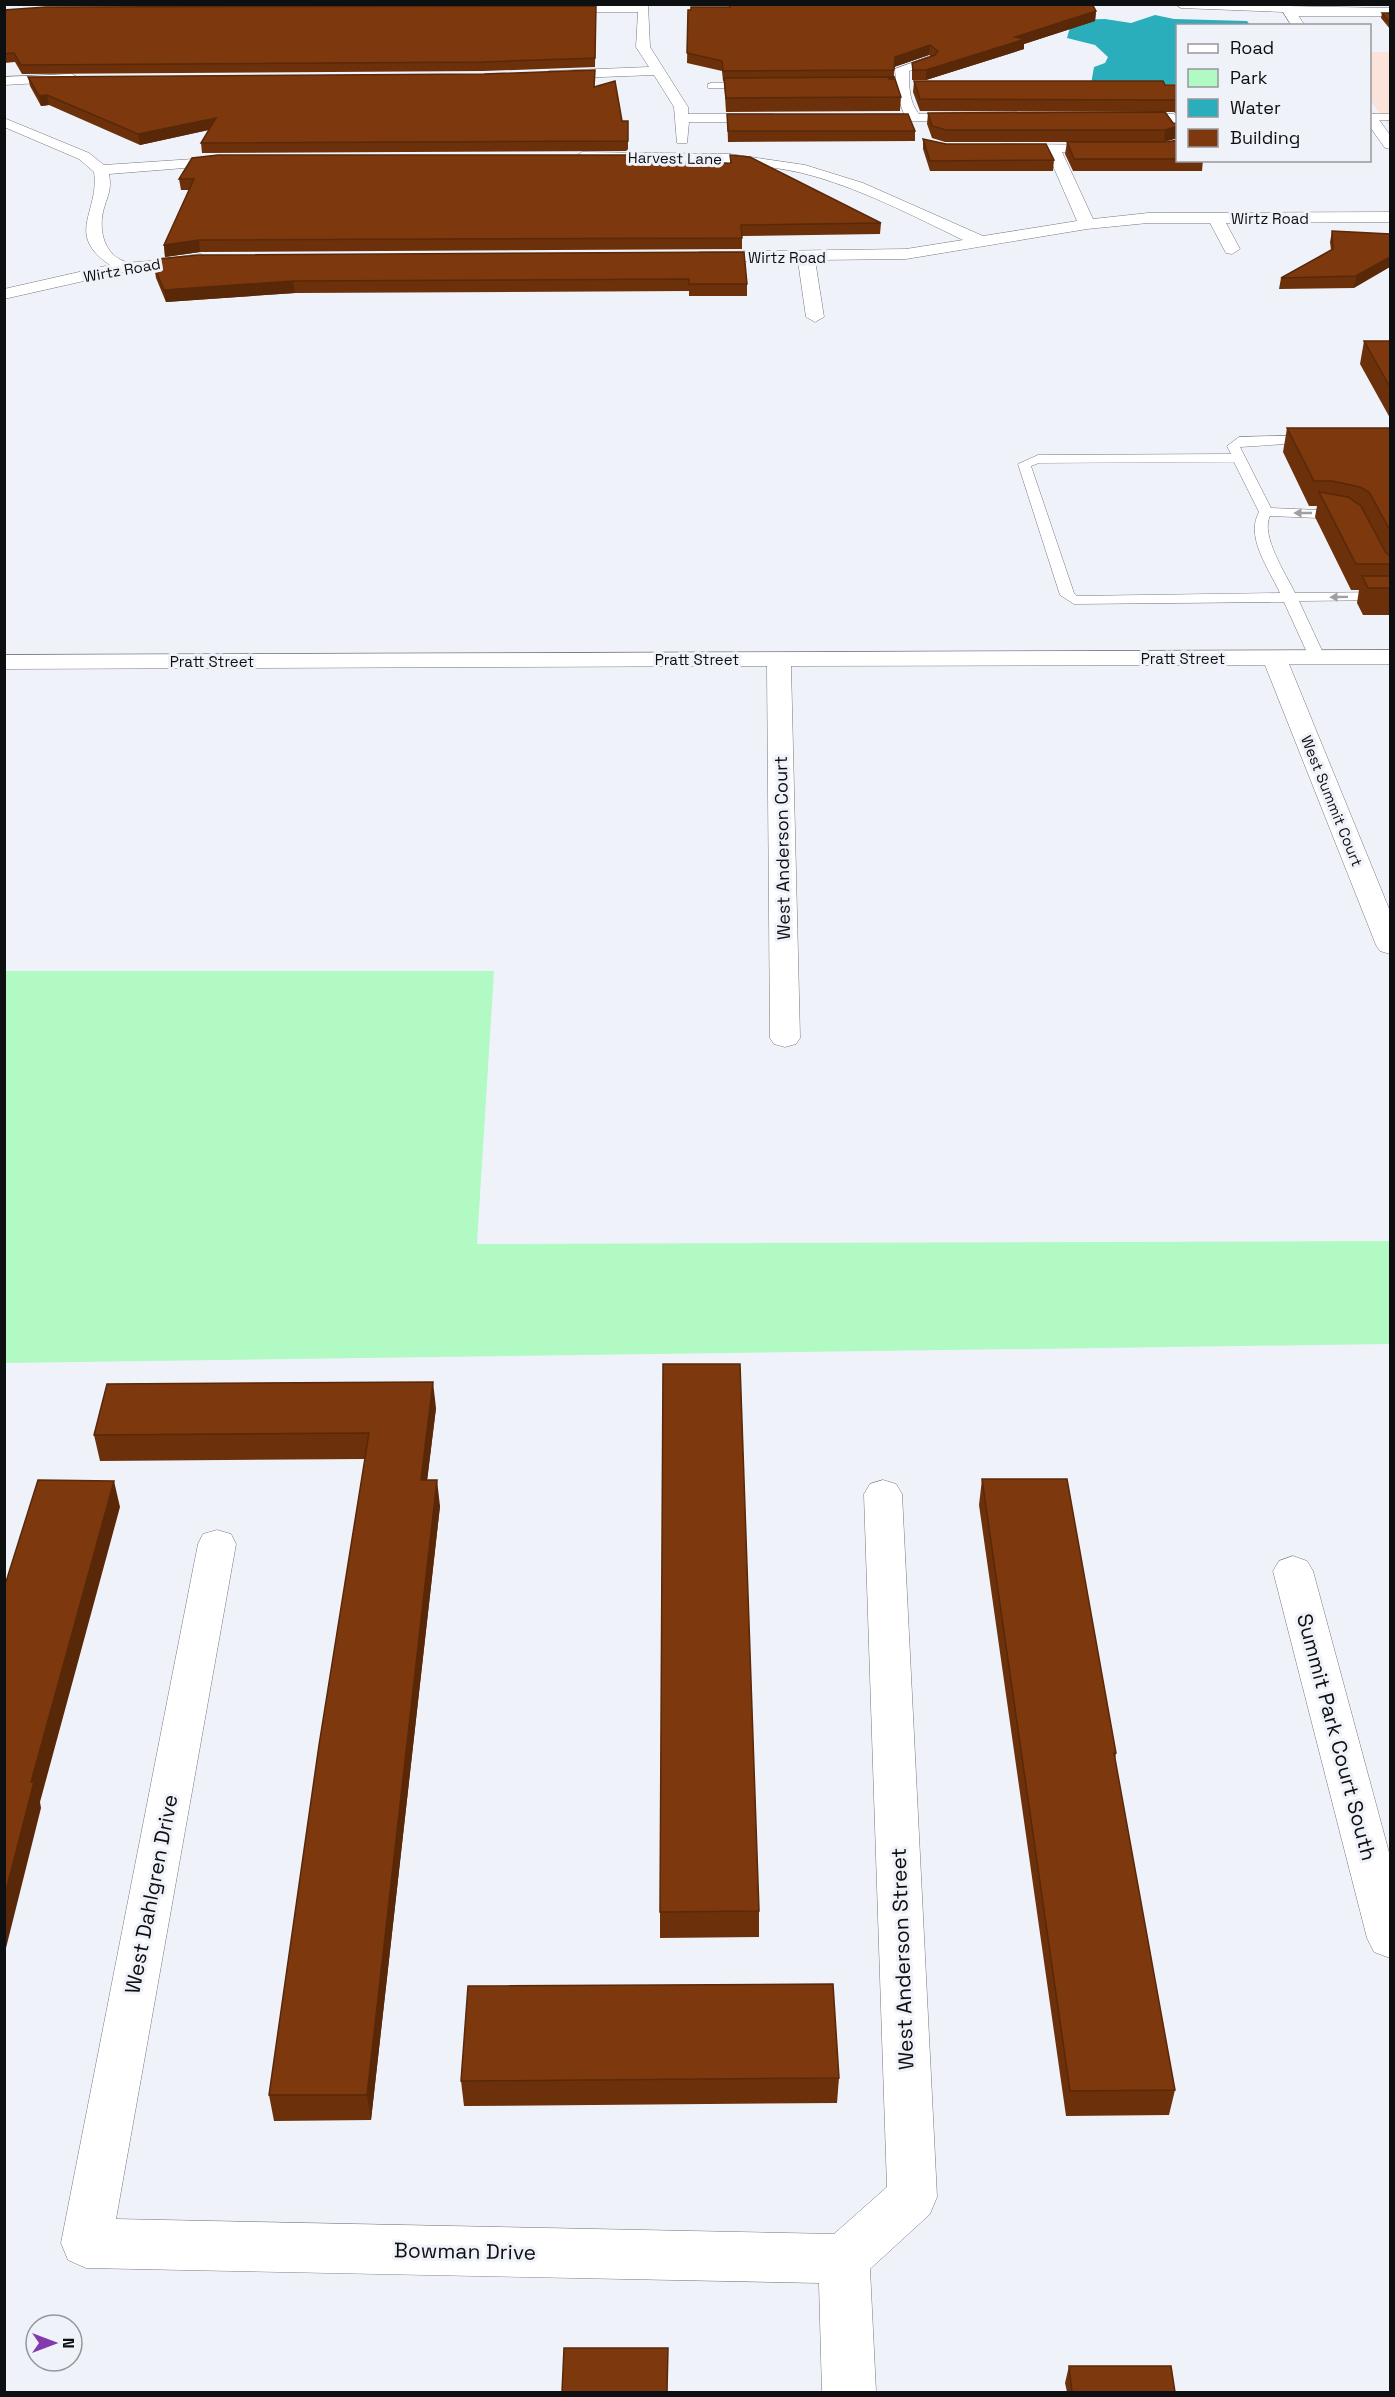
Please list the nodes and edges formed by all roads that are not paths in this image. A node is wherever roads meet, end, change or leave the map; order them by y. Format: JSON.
{"nodes":[{"id":1,"x":1181,"y":4,"type":"edge"},
{"id":2,"x":645,"y":6,"type":"edge"},
{"id":3,"x":536,"y":8,"type":"edge"},
{"id":4,"x":1286,"y":8,"type":"edge"},
{"id":5,"x":1390,"y":12,"type":"edge"},
{"id":6,"x":1298,"y":24,"type":"edge"},
{"id":7,"x":928,"y":61,"type":"edge"},
{"id":8,"x":658,"y":70,"type":"junction"},
{"id":9,"x":530,"y":75,"type":"edge"},
{"id":10,"x":87,"y":78,"type":"edge"},
{"id":11,"x":4,"y":81,"type":"edge"},
{"id":12,"x":711,"y":86,"type":"dead end"},
{"id":13,"x":759,"y":86,"type":"edge"},
{"id":14,"x":1112,"y":117,"type":"edge"},
{"id":15,"x":1371,"y":117,"type":"edge"},
{"id":16,"x":1390,"y":117,"type":"edge"},
{"id":17,"x":681,"y":118,"type":"junction"},
{"id":18,"x":786,"y":118,"type":"edge"},
{"id":19,"x":856,"y":118,"type":"edge"},
{"id":20,"x":915,"y":118,"type":"junction"},
{"id":21,"x":984,"y":118,"type":"edge"},
{"id":22,"x":1371,"y":118,"type":"edge"},
{"id":23,"x":4,"y":122,"type":"edge"},
{"id":24,"x":12,"y":130,"type":"edge"},
{"id":25,"x":1176,"y":131,"type":"edge"},
{"id":26,"x":920,"y":138,"type":"dead end"},
{"id":27,"x":1390,"y":145,"type":"edge"},
{"id":28,"x":988,"y":148,"type":"edge"},
{"id":29,"x":1120,"y":148,"type":"edge"},
{"id":30,"x":1053,"y":149,"type":"junction"},
{"id":31,"x":564,"y":157,"type":"edge"},
{"id":32,"x":683,"y":157,"type":"junction"},
{"id":33,"x":254,"y":159,"type":"edge"},
{"id":34,"x":101,"y":170,"type":"junction"},
{"id":35,"x":1390,"y":217,"type":"edge"},
{"id":36,"x":1216,"y":218,"type":"junction"},
{"id":37,"x":1087,"y":224,"type":"junction"},
{"id":38,"x":982,"y":242,"type":"junction"},
{"id":39,"x":1232,"y":249,"type":"dead end"},
{"id":40,"x":681,"y":257,"type":"edge"},
{"id":41,"x":806,"y":257,"type":"junction"},
{"id":42,"x":223,"y":258,"type":"edge"},
{"id":43,"x":124,"y":267,"type":"junction"},
{"id":44,"x":4,"y":294,"type":"edge"},
{"id":45,"x":814,"y":317,"type":"dead end"},
{"id":46,"x":1326,"y":439,"type":"edge"},
{"id":47,"x":1239,"y":458,"type":"junction"},
{"id":48,"x":1266,"y":512,"type":"junction"},
{"id":49,"x":1359,"y":522,"type":"edge"},
{"id":50,"x":1390,"y":596,"type":"edge"},
{"id":51,"x":1288,"y":597,"type":"junction"},
{"id":52,"x":1274,"y":657,"type":"junction"},
{"id":53,"x":1317,"y":657,"type":"junction"},
{"id":54,"x":1390,"y":657,"type":"edge"},
{"id":55,"x":778,"y":658,"type":"junction"},
{"id":56,"x":4,"y":662,"type":"edge"},
{"id":57,"x":1390,"y":945,"type":"edge"},
{"id":58,"x":785,"y":1038,"type":"dead end"},
{"id":59,"x":883,"y":1494,"type":"dead end"},
{"id":60,"x":217,"y":1544,"type":"dead end"},
{"id":61,"x":1293,"y":1571,"type":"dead end"},
{"id":62,"x":1390,"y":1938,"type":"edge"},
{"id":63,"x":86,"y":2243,"type":"joint"},
{"id":64,"x":844,"y":2259,"type":"junction"},
{"id":65,"x":849,"y":2392,"type":"edge"}],
"edges":[{"from":1,"to":4,"type":"street"},
{"from":2,"to":3,"type":"street"},
{"from":2,"to":8,"type":"street"},
{"from":4,"to":5,"type":"street"},
{"from":4,"to":6,"type":"street"},
{"from":7,"to":20,"type":"street"},
{"from":8,"to":9,"type":"street"},
{"from":8,"to":17,"type":"street"},
{"from":10,"to":11,"type":"street"},
{"from":12,"to":13,"type":"lane"},
{"from":14,"to":25,"type":"street"},
{"from":15,"to":16,"type":"lane"},
{"from":17,"to":18,"type":"street"},
{"from":17,"to":32,"type":"street"},
{"from":19,"to":20,"type":"street"},
{"from":20,"to":21,"type":"street"},
{"from":20,"to":26,"type":"street"},
{"from":22,"to":27,"type":"street"},
{"from":23,"to":24,"type":"street"},
{"from":24,"to":34,"type":"street"},
{"from":28,"to":30,"type":"street"},
{"from":29,"to":30,"type":"street"},
{"from":30,"to":37,"type":"street"},
{"from":31,"to":32,"type":"street","name":"Harvest Lane"},
{"from":32,"to":38,"type":"street","name":"Harvest Lane"},
{"from":33,"to":34,"type":"street"},
{"from":34,"to":43,"type":"street"},
{"from":35,"to":36,"type":"street","name":"Wirtz Road"},
{"from":36,"to":37,"type":"street","name":"Wirtz Road"},
{"from":36,"to":39,"type":"street"},
{"from":37,"to":38,"type":"street","name":"Wirtz Road"},
{"from":38,"to":41,"type":"street","name":"Wirtz Road"},
{"from":40,"to":41,"type":"street","name":"Wirtz Road"},
{"from":41,"to":45,"type":"street"},
{"from":42,"to":43,"type":"street","name":"Wirtz Road"},
{"from":43,"to":44,"type":"street","name":"Wirtz Road"},
{"from":46,"to":47,"type":"lane"},
{"from":47,"to":48,"type":"lane"},
{"from":47,"to":51,"type":"lane"},
{"from":49,"to":48,"type":"lane","one_way":true},
{"from":48,"to":51,"type":"lane"},
{"from":50,"to":51,"type":"lane","one_way":true},
{"from":51,"to":53,"type":"lane"},
{"from":52,"to":53,"type":"street","name":"Pratt Street"},
{"from":52,"to":55,"type":"street","name":"Pratt Street"},
{"from":52,"to":57,"type":"street","name":"West Summit Court"},
{"from":53,"to":54,"type":"street","name":"Pratt Street"},
{"from":55,"to":56,"type":"street","name":"Pratt Street"},
{"from":55,"to":58,"type":"street","name":"West Anderson Court"},
{"from":59,"to":64,"type":"street","name":"West Anderson Street"},
{"from":60,"to":63,"type":"street","name":"West Dahlgren Drive"},
{"from":61,"to":62,"type":"street","name":"Summit Park Court South"},
{"from":63,"to":64,"type":"street","name":"Bowman Drive"},
{"from":64,"to":65,"type":"street"}]}
